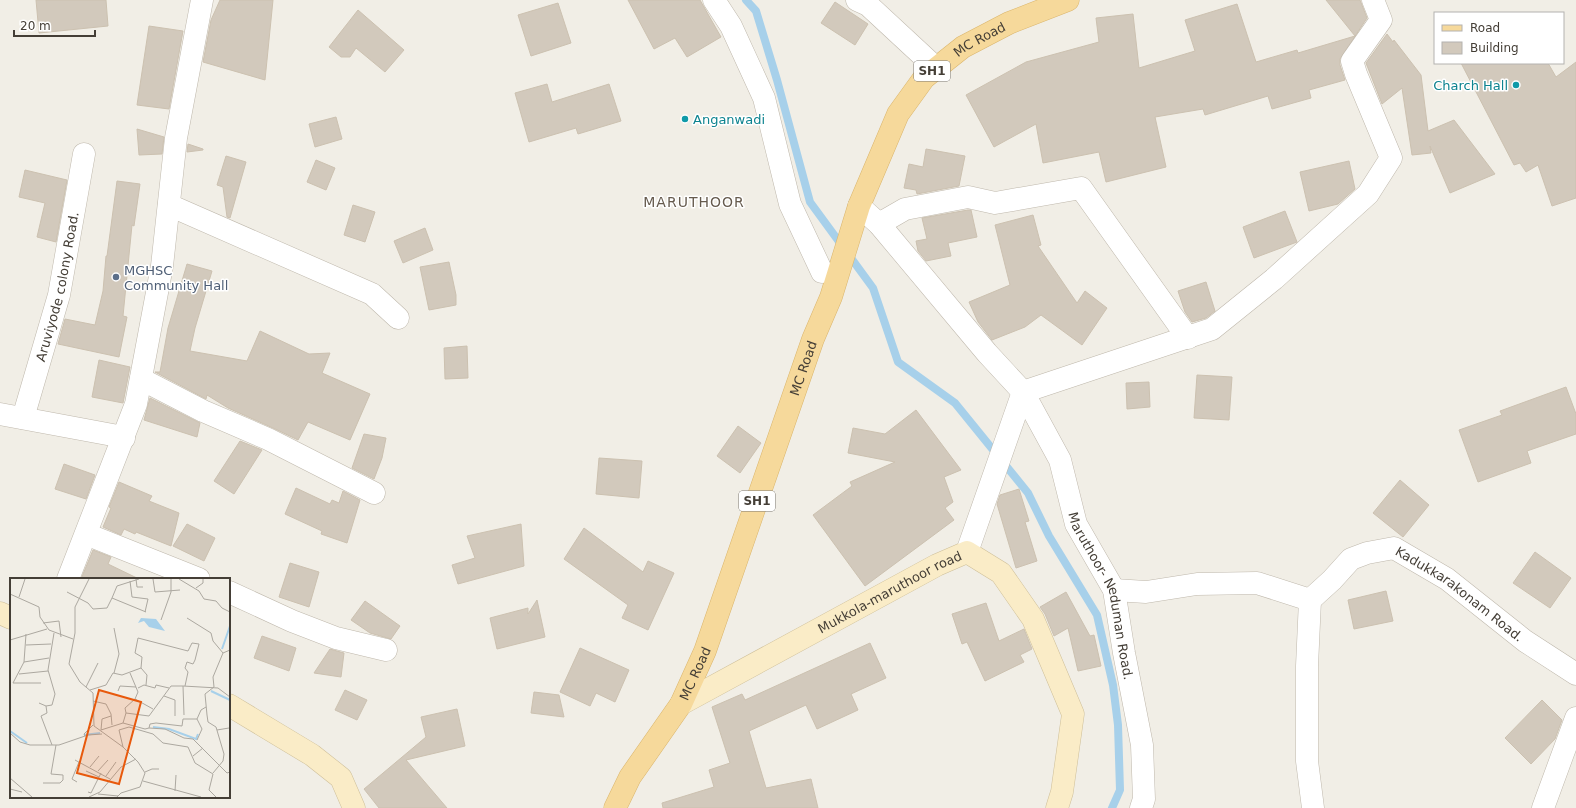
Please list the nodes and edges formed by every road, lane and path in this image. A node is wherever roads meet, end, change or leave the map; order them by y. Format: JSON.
{"nodes":[{"id":1,"x":202,"y":0,"type":"edge"},
{"id":2,"x":714,"y":0,"type":"edge"},
{"id":3,"x":857,"y":0,"type":"edge"},
{"id":4,"x":1068,"y":0,"type":"edge"},
{"id":5,"x":1373,"y":0,"type":"edge"},
{"id":6,"x":936,"y":68,"type":"junction"},
{"id":7,"x":84,"y":154,"type":"dead end"},
{"id":8,"x":169,"y":205,"type":"junction"},
{"id":9,"x":859,"y":206,"type":"junction"},
{"id":10,"x":879,"y":224,"type":"junction"},
{"id":11,"x":822,"y":272,"type":"dead end"},
{"id":12,"x":398,"y":318,"type":"dead end"},
{"id":13,"x":1188,"y":338,"type":"junction"},
{"id":14,"x":141,"y":379,"type":"junction"},
{"id":15,"x":1023,"y":392,"type":"junction"},
{"id":16,"x":0,"y":414,"type":"edge"},
{"id":17,"x":23,"y":418,"type":"junction"},
{"id":18,"x":124,"y":438,"type":"junction"},
{"id":19,"x":374,"y":493,"type":"dead end"},
{"id":20,"x":86,"y":534,"type":"junction"},
{"id":21,"x":967,"y":552,"type":"junction"},
{"id":22,"x":68,"y":578,"type":"edge"},
{"id":23,"x":197,"y":578,"type":"edge"},
{"id":24,"x":1114,"y":590,"type":"junction"},
{"id":25,"x":230,"y":592,"type":"edge"},
{"id":26,"x":1310,"y":600,"type":"junction"},
{"id":27,"x":0,"y":613,"type":"edge"},
{"id":28,"x":10,"y":618,"type":"edge"},
{"id":29,"x":386,"y":650,"type":"dead end"},
{"id":30,"x":1576,"y":674,"type":"edge"},
{"id":31,"x":681,"y":704,"type":"junction"},
{"id":32,"x":230,"y":706,"type":"edge"},
{"id":33,"x":1576,"y":718,"type":"edge"},
{"id":34,"x":354,"y":808,"type":"edge"},
{"id":35,"x":615,"y":808,"type":"edge"},
{"id":36,"x":1057,"y":808,"type":"edge"},
{"id":37,"x":1141,"y":808,"type":"edge"},
{"id":38,"x":1314,"y":808,"type":"edge"},
{"id":39,"x":1543,"y":808,"type":"edge"}],
"edges":[{"from":1,"to":8,"type":"street"},
{"from":2,"to":11,"type":"street"},
{"from":3,"to":6,"type":"street"},
{"from":4,"to":6,"type":"main road","name":"MC Road","number":"SH1"},
{"from":5,"to":13,"type":"street"},
{"from":6,"to":9,"type":"main road","name":"MC Road","number":"SH1"},
{"from":7,"to":17,"type":"street","name":"Aruviyode colony Road."},
{"from":8,"to":12,"type":"street"},
{"from":8,"to":14,"type":"street"},
{"from":9,"to":10,"type":"street","name":"Maruthoor- Neduman Road."},
{"from":9,"to":31,"type":"main road","name":"MC Road","number":"SH1"},
{"from":10,"to":13,"type":"street"},
{"from":10,"to":15,"type":"street","name":"Maruthoor- Neduman Road."},
{"from":13,"to":15,"type":"street"},
{"from":14,"to":18,"type":"street"},
{"from":14,"to":19,"type":"street"},
{"from":15,"to":21,"type":"street"},
{"from":15,"to":24,"type":"street","name":"Maruthoor- Neduman Road."},
{"from":16,"to":17,"type":"street"},
{"from":17,"to":18,"type":"street"},
{"from":18,"to":20,"type":"street"},
{"from":20,"to":22,"type":"street"},
{"from":20,"to":23,"type":"street"},
{"from":21,"to":31,"type":"street","name":"Mukkola-maruthoor road"},
{"from":21,"to":36,"type":"street","name":"Mukkola-maruthoor road"},
{"from":24,"to":26,"type":"street"},
{"from":24,"to":37,"type":"street","name":"Maruthoor- Neduman Road."},
{"from":25,"to":29,"type":"street"},
{"from":26,"to":30,"type":"street","name":"Kadukkarakonam Road."},
{"from":26,"to":38,"type":"street"},
{"from":27,"to":28,"type":"street"},
{"from":31,"to":35,"type":"main road","name":"MC Road","number":"SH1"},
{"from":32,"to":34,"type":"street"},
{"from":33,"to":39,"type":"street"}]}
